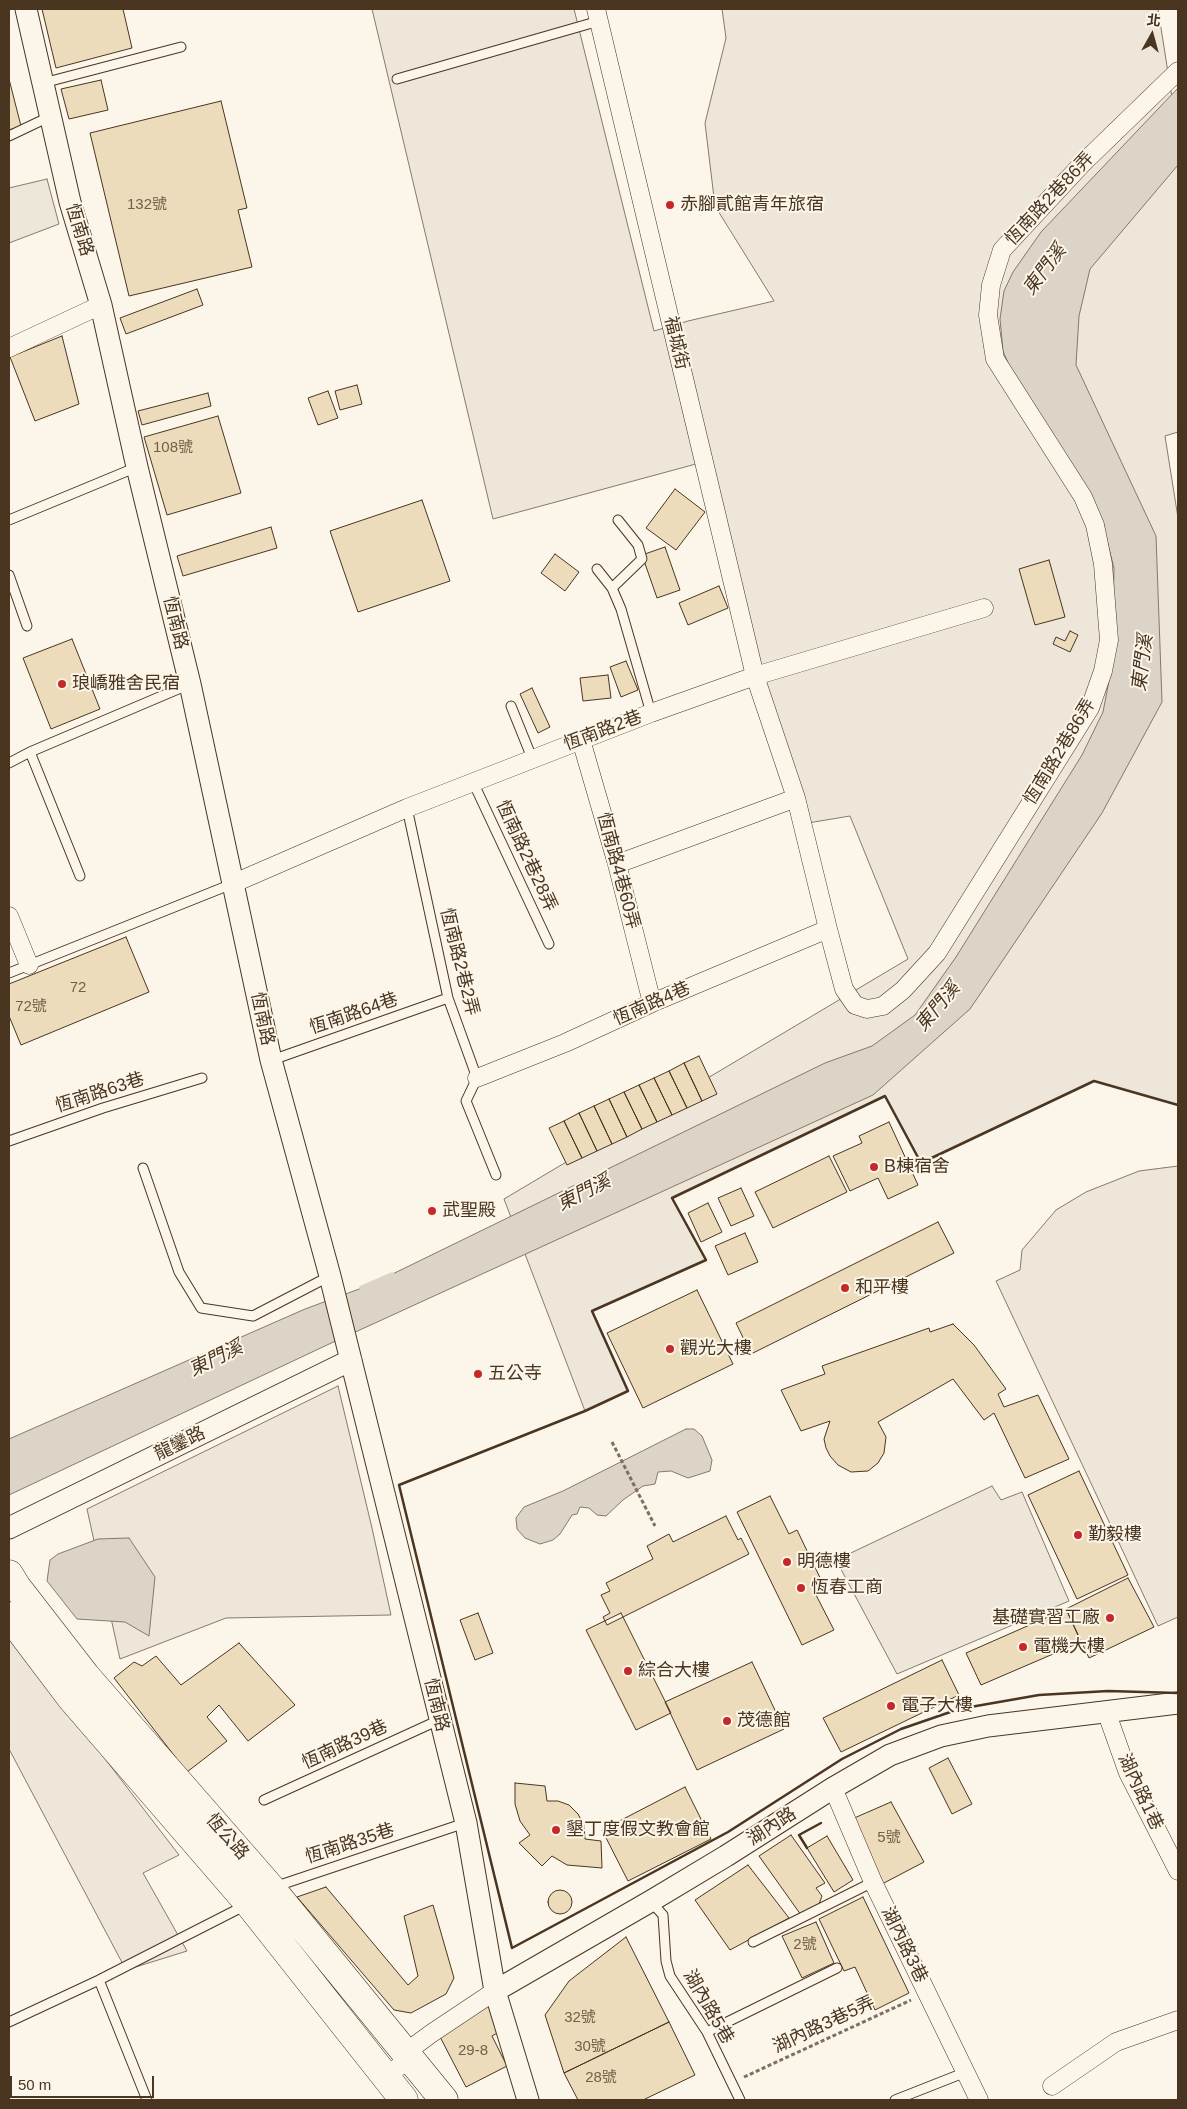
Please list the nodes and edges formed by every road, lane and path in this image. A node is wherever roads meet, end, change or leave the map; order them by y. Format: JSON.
{"nodes":[{"id":1,"x":26,"y":9,"type":"edge"},
{"id":2,"x":597,"y":15,"type":"edge"},
{"id":3,"x":181,"y":47,"type":"dead end"},
{"id":4,"x":1178,"y":71,"type":"edge"},
{"id":5,"x":397,"y":79,"type":"dead end"},
{"id":6,"x":44,"y":83,"type":"junction"},
{"id":7,"x":52,"y":116,"type":"junction"},
{"id":8,"x":9,"y":136,"type":"edge"},
{"id":9,"x":102,"y":305,"type":"junction"},
{"id":10,"x":9,"y":348,"type":"edge"},
{"id":11,"x":137,"y":467,"type":"junction"},
{"id":12,"x":9,"y":520,"type":"edge"},
{"id":13,"x":618,"y":520,"type":"dead end"},
{"id":14,"x":598,"y":569,"type":"dead end"},
{"id":15,"x":9,"y":576,"type":"edge"},
{"id":16,"x":612,"y":588,"type":"junction"},
{"id":17,"x":984,"y":608,"type":"dead end"},
{"id":18,"x":27,"y":626,"type":"dead end"},
{"id":19,"x":756,"y":676,"type":"junction"},
{"id":20,"x":190,"y":684,"type":"junction"},
{"id":21,"x":511,"y":706,"type":"dead end"},
{"id":22,"x":651,"y":713,"type":"junction"},
{"id":23,"x":581,"y":740,"type":"junction"},
{"id":24,"x":30,"y":752,"type":"junction"},
{"id":25,"x":532,"y":758,"type":"junction"},
{"id":26,"x":9,"y":763,"type":"edge"},
{"id":27,"x":473,"y":782,"type":"junction"},
{"id":28,"x":796,"y":798,"type":"junction"},
{"id":29,"x":407,"y":808,"type":"junction"},
{"id":30,"x":616,"y":864,"type":"junction"},
{"id":31,"x":80,"y":876,"type":"dead end"},
{"id":32,"x":232,"y":884,"type":"junction"},
{"id":33,"x":9,"y":916,"type":"edge"},
{"id":34,"x":828,"y":929,"type":"junction"},
{"id":35,"x":549,"y":944,"type":"dead end"},
{"id":36,"x":29,"y":965,"type":"junction"},
{"id":37,"x":9,"y":973,"type":"edge"},
{"id":38,"x":448,"y":998,"type":"junction"},
{"id":39,"x":652,"y":1003,"type":"junction"},
{"id":40,"x":271,"y":1060,"type":"junction"},
{"id":41,"x":202,"y":1078,"type":"dead end"},
{"id":42,"x":477,"y":1078,"type":"junction"},
{"id":43,"x":9,"y":1140,"type":"edge"},
{"id":44,"x":143,"y":1168,"type":"dead end"},
{"id":45,"x":496,"y":1175,"type":"dead end"},
{"id":46,"x":330,"y":1276,"type":"junction"},
{"id":47,"x":349,"y":1351,"type":"junction"},
{"id":48,"x":612,"y":1442,"type":"dead end"},
{"id":49,"x":655,"y":1526,"type":"dead end"},
{"id":50,"x":9,"y":1528,"type":"edge"},
{"id":51,"x":9,"y":1574,"type":"edge"},
{"id":52,"x":9,"y":1616,"type":"edge"},
{"id":53,"x":1178,"y":1703,"type":"edge"},
{"id":54,"x":1106,"y":1711,"type":"junction"},
{"id":55,"x":440,"y":1720,"type":"junction"},
{"id":56,"x":833,"y":1788,"type":"junction"},
{"id":57,"x":264,"y":1800,"type":"dead end"},
{"id":58,"x":466,"y":1823,"type":"junction"},
{"id":59,"x":1178,"y":1870,"type":"edge"},
{"id":60,"x":873,"y":1882,"type":"junction"},
{"id":61,"x":260,"y":1896,"type":"junction"},
{"id":62,"x":651,"y":1901,"type":"junction"},
{"id":63,"x":753,"y":1942,"type":"dead end"},
{"id":64,"x":837,"y":1968,"type":"dead end"},
{"id":65,"x":99,"y":1980,"type":"junction"},
{"id":66,"x":495,"y":1991,"type":"junction"},
{"id":67,"x":928,"y":1993,"type":"junction"},
{"id":68,"x":1178,"y":2020,"type":"edge"},
{"id":69,"x":9,"y":2022,"type":"edge"},
{"id":70,"x":706,"y":2032,"type":"junction"},
{"id":71,"x":410,"y":2059,"type":"junction"},
{"id":72,"x":518,"y":2070,"type":"junction"},
{"id":73,"x":966,"y":2072,"type":"junction"},
{"id":74,"x":384,"y":2077,"type":"junction"},
{"id":75,"x":731,"y":2083,"type":"junction"},
{"id":76,"x":1052,"y":2086,"type":"dead end"},
{"id":77,"x":147,"y":2100,"type":"edge"},
{"id":78,"x":404,"y":2100,"type":"edge"},
{"id":79,"x":444,"y":2100,"type":"edge"},
{"id":80,"x":516,"y":2100,"type":"edge"},
{"id":81,"x":528,"y":2100,"type":"edge"},
{"id":82,"x":740,"y":2100,"type":"edge"},
{"id":83,"x":895,"y":2100,"type":"edge"},
{"id":84,"x":979,"y":2100,"type":"edge"}],
"edges":[{"from":1,"to":6,"type":"street","name":"恆南路"},
{"from":2,"to":5,"type":"lane"},
{"from":2,"to":19,"type":"street","name":"福城街"},
{"from":3,"to":6,"type":"lane"},
{"from":4,"to":34,"type":"street","name":"恆南路2巷86弄"},
{"from":6,"to":7,"type":"street","name":"恆南路"},
{"from":7,"to":8,"type":"lane"},
{"from":7,"to":9,"type":"street","name":"恆南路"},
{"from":9,"to":10,"type":"street"},
{"from":9,"to":11,"type":"street","name":"恆南路"},
{"from":11,"to":12,"type":"lane"},
{"from":11,"to":20,"type":"street","name":"恆南路"},
{"from":13,"to":16,"type":"lane"},
{"from":14,"to":16,"type":"lane"},
{"from":15,"to":18,"type":"lane"},
{"from":16,"to":22,"type":"lane"},
{"from":17,"to":19,"type":"street","name":"恆南路2巷"},
{"from":19,"to":22,"type":"street","name":"恆南路2巷"},
{"from":19,"to":28,"type":"street","name":"恆南路2巷86弄"},
{"from":20,"to":24,"type":"lane"},
{"from":20,"to":32,"type":"street","name":"恆南路"},
{"from":21,"to":25,"type":"lane"},
{"from":22,"to":23,"type":"street","name":"恆南路2巷"},
{"from":23,"to":25,"type":"street","name":"恆南路2巷"},
{"from":23,"to":30,"type":"street","name":"恆南路4巷60弄"},
{"from":24,"to":26,"type":"lane"},
{"from":24,"to":31,"type":"lane"},
{"from":25,"to":27,"type":"street","name":"恆南路2巷"},
{"from":27,"to":29,"type":"street","name":"恆南路2巷"},
{"from":27,"to":35,"type":"lane","name":"恆南路2巷28弄"},
{"from":28,"to":30,"type":"street"},
{"from":28,"to":34,"type":"street","name":"恆南路2巷86弄"},
{"from":29,"to":32,"type":"street","name":"恆南路2巷"},
{"from":29,"to":38,"type":"lane","name":"恆南路2巷2弄"},
{"from":30,"to":39,"type":"street","name":"恆南路4巷60弄"},
{"from":32,"to":36,"type":"lane"},
{"from":32,"to":40,"type":"street","name":"恆南路"},
{"from":33,"to":36,"type":"street"},
{"from":34,"to":39,"type":"street","name":"恆南路4巷"},
{"from":36,"to":37,"type":"lane"},
{"from":38,"to":40,"type":"lane","name":"恆南路64巷"},
{"from":38,"to":42,"type":"lane","name":"恆南路2巷2弄"},
{"from":39,"to":42,"type":"street","name":"恆南路4巷"},
{"from":40,"to":46,"type":"street","name":"恆南路"},
{"from":41,"to":43,"type":"lane","name":"恆南路63巷"},
{"from":42,"to":45,"type":"lane"},
{"from":44,"to":46,"type":"lane"},
{"from":46,"to":47,"type":"street","name":"恆南路"},
{"from":47,"to":50,"type":"street","name":"龍鑾路"},
{"from":47,"to":55,"type":"street","name":"恆南路"},
{"from":48,"to":49,"type":"path"},
{"from":51,"to":61,"type":"main road","name":"恆公路"},
{"from":52,"to":61,"type":"main road","name":"恆公路"},
{"from":53,"to":54,"type":"street","name":"湖內路"},
{"from":54,"to":56,"type":"street","name":"湖內路"},
{"from":54,"to":59,"type":"street","name":"湖內路1巷"},
{"from":55,"to":57,"type":"lane","name":"恆南路39巷"},
{"from":55,"to":58,"type":"street","name":"恆南路"},
{"from":56,"to":60,"type":"street","name":"湖內路3巷"},
{"from":56,"to":62,"type":"street","name":"湖內路"},
{"from":58,"to":61,"type":"lane","name":"恆南路35巷"},
{"from":58,"to":66,"type":"street","name":"恆南路"},
{"from":60,"to":63,"type":"lane"},
{"from":60,"to":67,"type":"street","name":"湖內路3巷"},
{"from":61,"to":65,"type":"lane","name":"恆南路35巷"},
{"from":61,"to":71,"type":"main road","name":"恆公路"},
{"from":61,"to":74,"type":"main road","name":"恆公路"},
{"from":62,"to":66,"type":"street","name":"湖內路"},
{"from":62,"to":70,"type":"lane","name":"湖內路5巷"},
{"from":64,"to":70,"type":"lane"},
{"from":65,"to":69,"type":"lane","name":"恆南路35巷"},
{"from":65,"to":77,"type":"lane"},
{"from":66,"to":71,"type":"street","name":"湖內路"},
{"from":66,"to":72,"type":"street","name":"恆南路"},
{"from":67,"to":73,"type":"street","name":"湖內路3巷"},
{"from":67,"to":75,"type":"path","name":"湖內路3巷5弄"},
{"from":68,"to":76,"type":"street"},
{"from":70,"to":75,"type":"lane","name":"湖內路5巷"},
{"from":71,"to":74,"type":"street"},
{"from":71,"to":79,"type":"main road","name":"恆公路"},
{"from":72,"to":80,"type":"street","name":"恆南路"},
{"from":72,"to":81,"type":"street","name":"恆南路"},
{"from":73,"to":83,"type":"lane"},
{"from":73,"to":84,"type":"street","name":"湖內路3巷"},
{"from":74,"to":78,"type":"main road","name":"恆公路"},
{"from":75,"to":82,"type":"lane","name":"湖內路5巷"}]}
